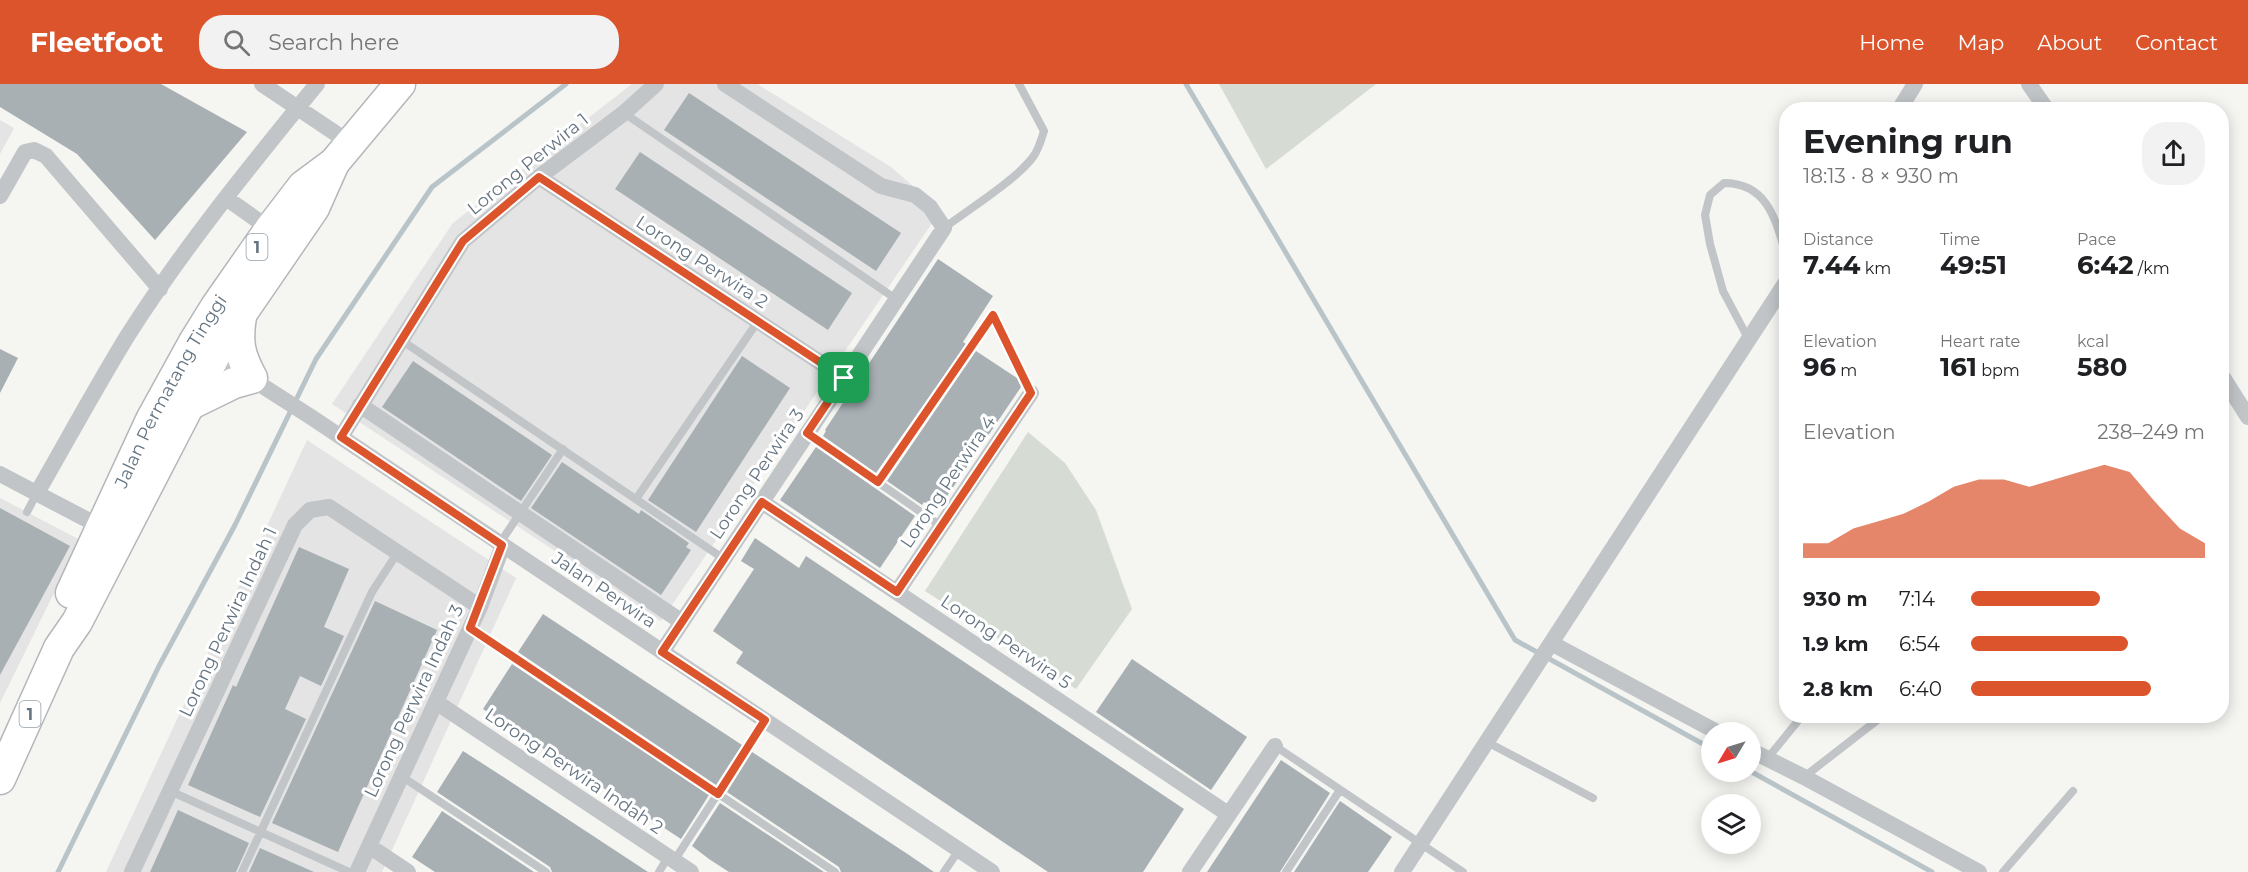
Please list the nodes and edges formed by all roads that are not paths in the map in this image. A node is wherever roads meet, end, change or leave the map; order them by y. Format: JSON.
{"nodes":[{"id":1,"x":262,"y":84,"type":"edge"},
{"id":2,"x":317,"y":84,"type":"edge"},
{"id":3,"x":400,"y":84,"type":"edge"},
{"id":4,"x":656,"y":84,"type":"edge"},
{"id":5,"x":725,"y":84,"type":"edge"},
{"id":6,"x":1019,"y":84,"type":"edge"},
{"id":7,"x":1915,"y":84,"type":"edge"},
{"id":8,"x":2029,"y":84,"type":"edge"},
{"id":9,"x":1904,"y":102,"type":"edge"},
{"id":10,"x":2041,"y":102,"type":"edge"},
{"id":11,"x":298,"y":108,"type":"junction"},
{"id":12,"x":624,"y":113,"type":"junction"},
{"id":13,"x":342,"y":153,"type":"junction"},
{"id":14,"x":539,"y":177,"type":"junction"},
{"id":15,"x":0,"y":196,"type":"edge"},
{"id":16,"x":226,"y":198,"type":"junction"},
{"id":17,"x":944,"y":228,"type":"junction"},
{"id":18,"x":270,"y":229,"type":"junction"},
{"id":19,"x":1779,"y":232,"type":"edge"},
{"id":20,"x":160,"y":289,"type":"junction"},
{"id":21,"x":1779,"y":293,"type":"edge"},
{"id":22,"x":896,"y":299,"type":"junction"},
{"id":23,"x":242,"y":313,"type":"junction"},
{"id":24,"x":758,"y":321,"type":"junction"},
{"id":25,"x":401,"y":340,"type":"junction"},
{"id":26,"x":1749,"y":340,"type":"junction"},
{"id":27,"x":205,"y":349,"type":"junction"},
{"id":28,"x":844,"y":378,"type":"junction"},
{"id":29,"x":262,"y":385,"type":"junction"},
{"id":30,"x":2229,"y":387,"type":"edge"},
{"id":31,"x":1031,"y":393,"type":"joint"},
{"id":32,"x":360,"y":405,"type":"junction"},
{"id":33,"x":188,"y":406,"type":"junction"},
{"id":34,"x":2248,"y":417,"type":"edge"},
{"id":35,"x":807,"y":433,"type":"junction"},
{"id":36,"x":341,"y":437,"type":"junction"},
{"id":37,"x":563,"y":449,"type":"junction"},
{"id":38,"x":0,"y":474,"type":"edge"},
{"id":39,"x":878,"y":482,"type":"junction"},
{"id":40,"x":37,"y":493,"type":"junction"},
{"id":41,"x":636,"y":499,"type":"junction"},
{"id":42,"x":762,"y":502,"type":"junction"},
{"id":43,"x":27,"y":512,"type":"dead end"},
{"id":44,"x":520,"y":513,"type":"junction"},
{"id":45,"x":941,"y":526,"type":"junction"},
{"id":46,"x":101,"y":527,"type":"junction"},
{"id":47,"x":501,"y":544,"type":"junction"},
{"id":48,"x":398,"y":552,"type":"junction"},
{"id":49,"x":724,"y":559,"type":"junction"},
{"id":50,"x":897,"y":592,"type":"junction"},
{"id":51,"x":480,"y":607,"type":"junction"},
{"id":52,"x":682,"y":622,"type":"junction"},
{"id":53,"x":470,"y":628,"type":"junction"},
{"id":54,"x":1550,"y":645,"type":"junction"},
{"id":55,"x":60,"y":648,"type":"junction"},
{"id":56,"x":662,"y":652,"type":"junction"},
{"id":57,"x":436,"y":702,"type":"junction"},
{"id":58,"x":765,"y":720,"type":"junction"},
{"id":59,"x":1796,"y":723,"type":"edge"},
{"id":60,"x":1874,"y":723,"type":"edge"},
{"id":61,"x":1701,"y":724,"type":"edge"},
{"id":62,"x":1487,"y":742,"type":"junction"},
{"id":63,"x":1275,"y":746,"type":"joint"},
{"id":64,"x":1761,"y":756,"type":"edge"},
{"id":65,"x":1766,"y":759,"type":"junction"},
{"id":66,"x":401,"y":776,"type":"junction"},
{"id":67,"x":1804,"y":777,"type":"junction"},
{"id":68,"x":0,"y":779,"type":"edge"},
{"id":69,"x":1340,"y":790,"type":"junction"},
{"id":70,"x":170,"y":791,"type":"junction"},
{"id":71,"x":2073,"y":791,"type":"dead end"},
{"id":72,"x":718,"y":794,"type":"junction"},
{"id":73,"x":1593,"y":798,"type":"dead end"},
{"id":74,"x":1228,"y":814,"type":"junction"},
{"id":75,"x":260,"y":832,"type":"junction"},
{"id":76,"x":1421,"y":843,"type":"junction"},
{"id":77,"x":369,"y":846,"type":"junction"},
{"id":78,"x":958,"y":850,"type":"junction"},
{"id":79,"x":671,"y":859,"type":"junction"},
{"id":80,"x":132,"y":872,"type":"edge"},
{"id":81,"x":242,"y":872,"type":"edge"},
{"id":82,"x":349,"y":872,"type":"edge"},
{"id":83,"x":357,"y":872,"type":"edge"},
{"id":84,"x":408,"y":872,"type":"edge"},
{"id":85,"x":546,"y":872,"type":"edge"},
{"id":86,"x":659,"y":872,"type":"edge"},
{"id":87,"x":690,"y":872,"type":"edge"},
{"id":88,"x":835,"y":872,"type":"edge"},
{"id":89,"x":944,"y":872,"type":"edge"},
{"id":90,"x":992,"y":872,"type":"edge"},
{"id":91,"x":1190,"y":872,"type":"edge"},
{"id":92,"x":1286,"y":872,"type":"edge"},
{"id":93,"x":1402,"y":872,"type":"edge"},
{"id":94,"x":1463,"y":872,"type":"edge"},
{"id":95,"x":1978,"y":872,"type":"edge"},
{"id":96,"x":2003,"y":872,"type":"edge"}],
"edges":[{"from":1,"to":11,"type":"street"},
{"from":2,"to":11,"type":"street"},
{"from":3,"to":13,"type":"highway","name":"Jalan Permatang Tinggi","number":"1"},
{"from":4,"to":12,"type":"street","name":"Lorong Perwira 1"},
{"from":5,"to":17,"type":"street"},
{"from":6,"to":17,"type":"lane"},
{"from":7,"to":9,"type":"street"},
{"from":8,"to":10,"type":"street"},
{"from":11,"to":13,"type":"street"},
{"from":11,"to":16,"type":"street"},
{"from":12,"to":14,"type":"street","name":"Lorong Perwira 1"},
{"from":12,"to":22,"type":"lane"},
{"from":13,"to":18,"type":"highway","name":"Jalan Permatang Tinggi","number":"1"},
{"from":13,"to":23,"type":"highway","name":"Jalan Permatang Tinggi","number":"1"},
{"from":14,"to":24,"type":"street","name":"Lorong Perwira 2"},
{"from":14,"to":25,"type":"street","name":"Lorong Perwira 1"},
{"from":15,"to":20,"type":"street"},
{"from":16,"to":18,"type":"street"},
{"from":16,"to":20,"type":"street"},
{"from":17,"to":22,"type":"street","name":"Lorong Perwira 3"},
{"from":18,"to":27,"type":"highway","name":"Jalan Permatang Tinggi","number":"1"},
{"from":19,"to":26,"type":"lane"},
{"from":20,"to":40,"type":"street"},
{"from":21,"to":26,"type":"street"},
{"from":22,"to":28,"type":"street","name":"Lorong Perwira 3"},
{"from":23,"to":27,"type":"highway","name":"Jalan Permatang Tinggi","number":"1"},
{"from":23,"to":29,"type":"highway"},
{"from":24,"to":28,"type":"street","name":"Lorong Perwira 2"},
{"from":24,"to":41,"type":"lane"},
{"from":25,"to":32,"type":"street","name":"Lorong Perwira 1"},
{"from":25,"to":37,"type":"lane"},
{"from":26,"to":54,"type":"street"},
{"from":27,"to":29,"type":"street","name":"Jalan Perwira"},
{"from":27,"to":33,"type":"highway","name":"Jalan Permatang Tinggi","number":"1"},
{"from":27,"to":46,"type":"highway","name":"Jalan Permatang Tinggi","number":"1"},
{"from":28,"to":35,"type":"street","name":"Lorong Perwira 3"},
{"from":29,"to":33,"type":"highway"},
{"from":29,"to":36,"type":"street","name":"Jalan Perwira"},
{"from":30,"to":34,"type":"street"},
{"from":31,"to":39,"type":"lane"},
{"from":31,"to":45,"type":"street","name":"Lorong Perwira 4"},
{"from":32,"to":36,"type":"street","name":"Lorong Perwira 1"},
{"from":32,"to":44,"type":"street"},
{"from":33,"to":55,"type":"highway","name":"Jalan Permatang Tinggi","number":"1"},
{"from":35,"to":39,"type":"lane"},
{"from":35,"to":42,"type":"street","name":"Lorong Perwira 3"},
{"from":36,"to":47,"type":"street","name":"Jalan Perwira"},
{"from":37,"to":41,"type":"lane"},
{"from":37,"to":44,"type":"lane"},
{"from":38,"to":40,"type":"street"},
{"from":39,"to":45,"type":"lane"},
{"from":40,"to":43,"type":"lane"},
{"from":40,"to":46,"type":"street"},
{"from":41,"to":49,"type":"lane"},
{"from":42,"to":49,"type":"street","name":"Lorong Perwira 3"},
{"from":42,"to":50,"type":"street","name":"Lorong Perwira 5"},
{"from":44,"to":47,"type":"lane"},
{"from":44,"to":52,"type":"street"},
{"from":45,"to":50,"type":"street","name":"Lorong Perwira 4"},
{"from":46,"to":55,"type":"highway","name":"Jalan Permatang Tinggi","number":"1"},
{"from":47,"to":51,"type":"street","name":"Lorong Perwira Indah 3"},
{"from":47,"to":56,"type":"street","name":"Jalan Perwira"},
{"from":48,"to":51,"type":"street","name":"Lorong Perwira Indah 1"},
{"from":48,"to":70,"type":"street","name":"Lorong Perwira Indah 1"},
{"from":48,"to":75,"type":"lane"},
{"from":49,"to":52,"type":"street","name":"Lorong Perwira 3"},
{"from":50,"to":74,"type":"street","name":"Lorong Perwira 5"},
{"from":51,"to":53,"type":"street","name":"Lorong Perwira Indah 3"},
{"from":52,"to":56,"type":"street","name":"Lorong Perwira 3"},
{"from":53,"to":57,"type":"street","name":"Lorong Perwira Indah 3"},
{"from":53,"to":72,"type":"lane"},
{"from":54,"to":61,"type":"street"},
{"from":54,"to":62,"type":"street"},
{"from":55,"to":68,"type":"highway","name":"Jalan Permatang Tinggi","number":"1"},
{"from":56,"to":58,"type":"street","name":"Jalan Perwira"},
{"from":57,"to":66,"type":"street","name":"Lorong Perwira Indah 3"},
{"from":57,"to":79,"type":"street","name":"Lorong Perwira Indah 2"},
{"from":58,"to":72,"type":"lane"},
{"from":58,"to":78,"type":"street","name":"Jalan Perwira"},
{"from":59,"to":65,"type":"lane"},
{"from":60,"to":67,"type":"lane"},
{"from":62,"to":73,"type":"lane"},
{"from":62,"to":76,"type":"street"},
{"from":63,"to":69,"type":"lane"},
{"from":63,"to":74,"type":"street"},
{"from":64,"to":65,"type":"street"},
{"from":65,"to":67,"type":"street"},
{"from":66,"to":77,"type":"street","name":"Lorong Perwira Indah 3"},
{"from":66,"to":85,"type":"lane"},
{"from":67,"to":95,"type":"street"},
{"from":69,"to":76,"type":"lane"},
{"from":69,"to":92,"type":"lane"},
{"from":70,"to":75,"type":"lane"},
{"from":70,"to":80,"type":"street","name":"Lorong Perwira Indah 1"},
{"from":71,"to":96,"type":"lane"},
{"from":72,"to":79,"type":"lane"},
{"from":72,"to":88,"type":"lane"},
{"from":74,"to":91,"type":"street"},
{"from":75,"to":81,"type":"lane"},
{"from":75,"to":82,"type":"lane"},
{"from":76,"to":93,"type":"street"},
{"from":76,"to":94,"type":"lane"},
{"from":77,"to":83,"type":"street","name":"Lorong Perwira Indah 3"},
{"from":77,"to":84,"type":"street"},
{"from":78,"to":89,"type":"lane"},
{"from":78,"to":90,"type":"street","name":"Jalan Perwira"},
{"from":79,"to":86,"type":"lane"},
{"from":79,"to":87,"type":"street","name":"Lorong Perwira Indah 2"}]}
